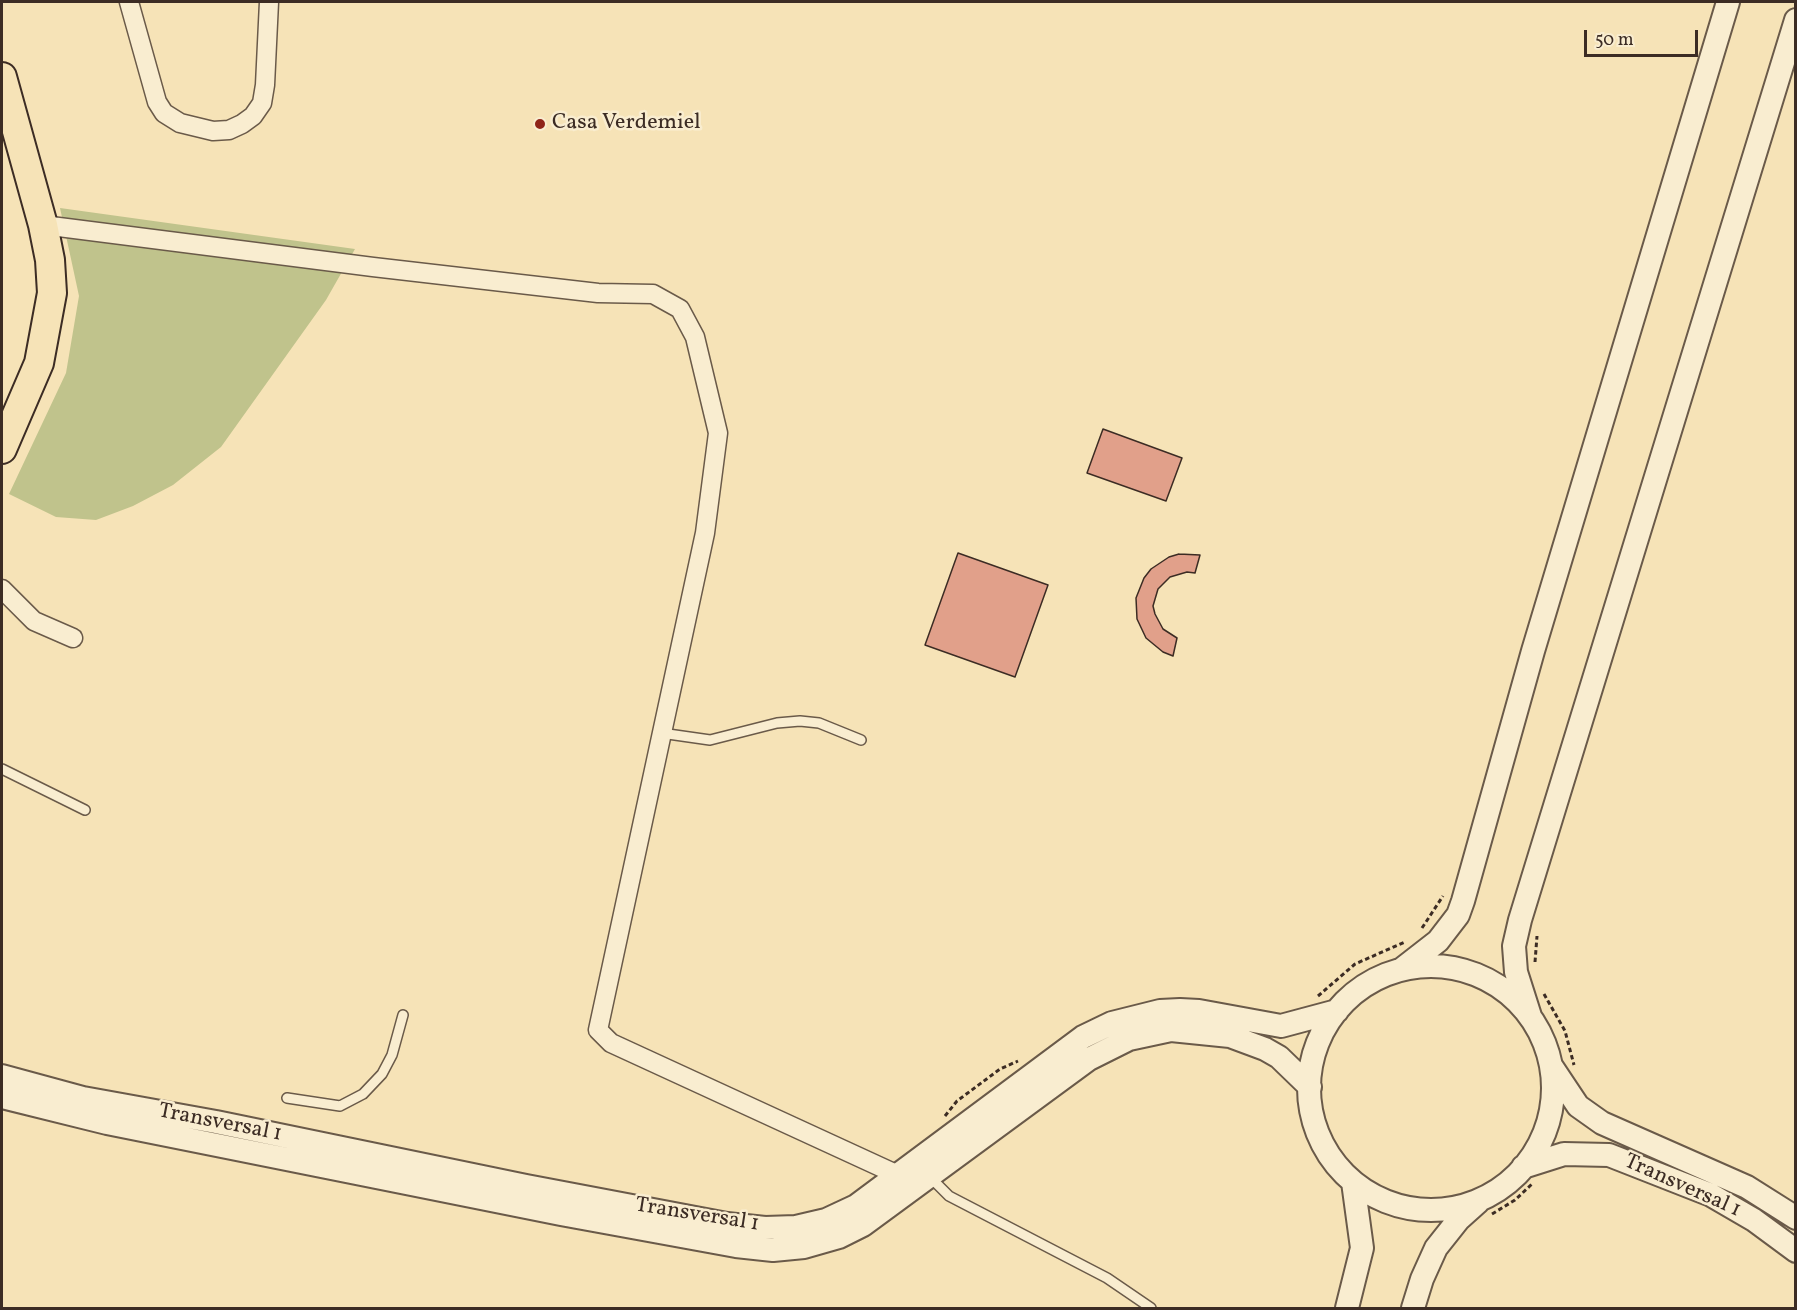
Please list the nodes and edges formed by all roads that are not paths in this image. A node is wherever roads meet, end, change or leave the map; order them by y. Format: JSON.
{"nodes":[{"id":1,"x":129,"y":2,"type":"edge"},
{"id":2,"x":269,"y":2,"type":"edge"},
{"id":3,"x":1728,"y":2,"type":"edge"},
{"id":4,"x":1796,"y":20,"type":"edge"},
{"id":5,"x":2,"y":77,"type":"edge"},
{"id":6,"x":2,"y":153,"type":"edge"},
{"id":7,"x":43,"y":225,"type":"junction"},
{"id":8,"x":2,"y":405,"type":"edge"},
{"id":9,"x":2,"y":449,"type":"edge"},
{"id":10,"x":2,"y":589,"type":"edge"},
{"id":11,"x":73,"y":638,"type":"dead end"},
{"id":12,"x":661,"y":734,"type":"junction"},
{"id":13,"x":861,"y":740,"type":"dead end"},
{"id":14,"x":2,"y":769,"type":"edge"},
{"id":15,"x":85,"y":810,"type":"dead end"},
{"id":16,"x":1402,"y":969,"type":"junction"},
{"id":17,"x":1337,"y":1011,"type":"junction"},
{"id":18,"x":403,"y":1015,"type":"dead end"},
{"id":19,"x":1530,"y":1016,"type":"junction"},
{"id":20,"x":1551,"y":1065,"type":"junction"},
{"id":21,"x":2,"y":1076,"type":"edge"},
{"id":22,"x":1310,"y":1087,"type":"junction"},
{"id":23,"x":2,"y":1097,"type":"edge"},
{"id":24,"x":287,"y":1098,"type":"dead end"},
{"id":25,"x":1531,"y":1173,"type":"junction"},
{"id":26,"x":898,"y":1175,"type":"junction"},
{"id":27,"x":930,"y":1177,"type":"junction"},
{"id":28,"x":1353,"y":1182,"type":"junction"},
{"id":29,"x":1483,"y":1208,"type":"junction"},
{"id":30,"x":1796,"y":1218,"type":"edge"},
{"id":31,"x":1796,"y":1251,"type":"edge"},
{"id":32,"x":1146,"y":1307,"type":"edge"},
{"id":33,"x":1347,"y":1308,"type":"edge"},
{"id":34,"x":1413,"y":1308,"type":"edge"}],
"edges":[{"from":1,"to":2,"type":"street"},
{"from":3,"to":16,"type":"street"},
{"from":4,"to":19,"type":"street"},
{"from":5,"to":7,"type":"main road"},
{"from":6,"to":8,"type":"main road"},
{"from":7,"to":9,"type":"main road"},
{"from":7,"to":12,"type":"street"},
{"from":10,"to":11,"type":"street"},
{"from":12,"to":13,"type":"lane"},
{"from":12,"to":26,"type":"street"},
{"from":14,"to":15,"type":"lane"},
{"from":16,"to":17,"type":"street"},
{"from":16,"to":19,"type":"street"},
{"from":17,"to":22,"type":"street"},
{"from":17,"to":26,"type":"street","name":"Transversal 1"},
{"from":18,"to":24,"type":"lane"},
{"from":19,"to":20,"type":"street"},
{"from":20,"to":25,"type":"street"},
{"from":20,"to":30,"type":"street","name":"Transversal 1"},
{"from":21,"to":26,"type":"street","name":"Transversal 1"},
{"from":22,"to":27,"type":"street","name":"Transversal 1"},
{"from":22,"to":28,"type":"street"},
{"from":23,"to":27,"type":"street","name":"Transversal 1"},
{"from":25,"to":29,"type":"street"},
{"from":25,"to":31,"type":"street","name":"Transversal 1"},
{"from":27,"to":32,"type":"lane"},
{"from":28,"to":29,"type":"street"},
{"from":28,"to":33,"type":"street"},
{"from":29,"to":34,"type":"street"}]}
